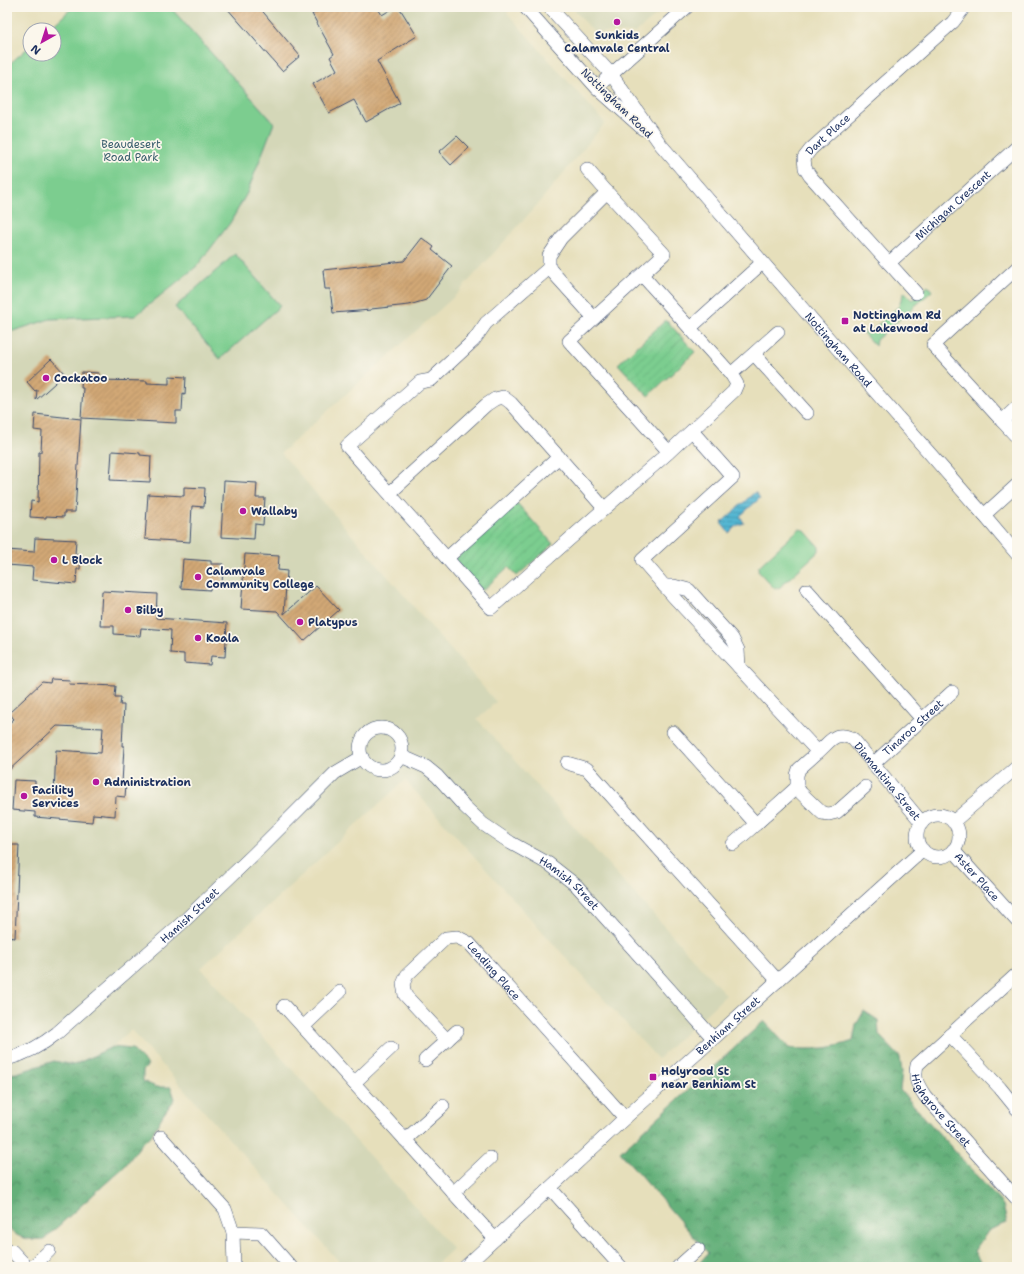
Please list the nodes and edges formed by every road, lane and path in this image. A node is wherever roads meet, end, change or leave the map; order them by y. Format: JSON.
{"nodes":[{"id":1,"x":525,"y":7,"type":"edge"},
{"id":2,"x":550,"y":7,"type":"edge"},
{"id":3,"x":687,"y":7,"type":"edge"},
{"id":4,"x":960,"y":7,"type":"edge"},
{"id":5,"x":611,"y":74,"type":"junction"},
{"id":6,"x":597,"y":88,"type":"junction"},
{"id":7,"x":661,"y":146,"type":"junction"},
{"id":8,"x":1017,"y":147,"type":"edge"},
{"id":9,"x":587,"y":169,"type":"dead end"},
{"id":10,"x":607,"y":192,"type":"junction"},
{"id":11,"x":762,"y":263,"type":"junction"},
{"id":12,"x":889,"y":263,"type":"junction"},
{"id":13,"x":549,"y":268,"type":"junction"},
{"id":14,"x":1017,"y":268,"type":"edge"},
{"id":15,"x":642,"y":275,"type":"junction"},
{"id":16,"x":916,"y":293,"type":"dead end"},
{"id":17,"x":594,"y":318,"type":"junction"},
{"id":18,"x":690,"y":328,"type":"junction"},
{"id":19,"x":778,"y":332,"type":"dead end"},
{"id":20,"x":754,"y":354,"type":"junction"},
{"id":21,"x":731,"y":374,"type":"junction"},
{"id":22,"x":1017,"y":407,"type":"edge"},
{"id":23,"x":806,"y":413,"type":"dead end"},
{"id":24,"x":1002,"y":421,"type":"junction"},
{"id":25,"x":692,"y":430,"type":"junction"},
{"id":26,"x":1015,"y":435,"type":"dead end"},
{"id":27,"x":669,"y":452,"type":"junction"},
{"id":28,"x":559,"y":457,"type":"junction"},
{"id":29,"x":1017,"y":485,"type":"edge"},
{"id":30,"x":390,"y":493,"type":"junction"},
{"id":31,"x":604,"y":508,"type":"junction"},
{"id":32,"x":984,"y":515,"type":"junction"},
{"id":33,"x":1017,"y":554,"type":"edge"},
{"id":34,"x":447,"y":558,"type":"junction"},
{"id":35,"x":807,"y":590,"type":"dead end"},
{"id":36,"x":952,"y":692,"type":"dead end"},
{"id":37,"x":922,"y":719,"type":"junction"},
{"id":38,"x":673,"y":732,"type":"dead end"},
{"id":39,"x":818,"y":752,"type":"junction"},
{"id":40,"x":401,"y":756,"type":"junction"},
{"id":41,"x":362,"y":757,"type":"junction"},
{"id":42,"x":567,"y":763,"type":"dead end"},
{"id":43,"x":874,"y":764,"type":"junction"},
{"id":44,"x":1017,"y":767,"type":"edge"},
{"id":45,"x":797,"y":787,"type":"junction"},
{"id":46,"x":865,"y":787,"type":"dead end"},
{"id":47,"x":953,"y":822,"type":"junction"},
{"id":48,"x":922,"y":823,"type":"junction"},
{"id":49,"x":756,"y":824,"type":"junction"},
{"id":50,"x":732,"y":844,"type":"dead end"},
{"id":51,"x":923,"y":850,"type":"junction"},
{"id":52,"x":953,"y":850,"type":"junction"},
{"id":53,"x":1017,"y":921,"type":"edge"},
{"id":54,"x":1017,"y":974,"type":"edge"},
{"id":55,"x":778,"y":981,"type":"junction"},
{"id":56,"x":340,"y":992,"type":"dead end"},
{"id":57,"x":284,"y":1006,"type":"dead end"},
{"id":58,"x":303,"y":1027,"type":"junction"},
{"id":59,"x":457,"y":1031,"type":"dead end"},
{"id":60,"x":950,"y":1034,"type":"junction"},
{"id":61,"x":713,"y":1038,"type":"junction"},
{"id":62,"x":447,"y":1040,"type":"junction"},
{"id":63,"x":391,"y":1048,"type":"dead end"},
{"id":64,"x":7,"y":1059,"type":"edge"},
{"id":65,"x":425,"y":1060,"type":"dead end"},
{"id":66,"x":354,"y":1083,"type":"junction"},
{"id":67,"x":443,"y":1106,"type":"dead end"},
{"id":68,"x":1017,"y":1109,"type":"edge"},
{"id":69,"x":625,"y":1118,"type":"junction"},
{"id":70,"x":161,"y":1137,"type":"dead end"},
{"id":71,"x":405,"y":1140,"type":"junction"},
{"id":72,"x":490,"y":1158,"type":"dead end"},
{"id":73,"x":550,"y":1188,"type":"junction"},
{"id":74,"x":453,"y":1193,"type":"junction"},
{"id":75,"x":1017,"y":1199,"type":"edge"},
{"id":76,"x":233,"y":1232,"type":"junction"},
{"id":77,"x":495,"y":1239,"type":"junction"},
{"id":78,"x":698,"y":1249,"type":"dead end"},
{"id":79,"x":12,"y":1251,"type":"dead end"},
{"id":80,"x":49,"y":1251,"type":"dead end"},
{"id":81,"x":26,"y":1267,"type":"edge"},
{"id":82,"x":32,"y":1267,"type":"edge"},
{"id":83,"x":234,"y":1267,"type":"edge"},
{"id":84,"x":291,"y":1267,"type":"edge"},
{"id":85,"x":465,"y":1267,"type":"edge"},
{"id":86,"x":621,"y":1267,"type":"edge"},
{"id":87,"x":678,"y":1267,"type":"edge"}],
"edges":[{"from":1,"to":6,"type":"street","name":"Nottingham Road"},
{"from":2,"to":5,"type":"street","name":"Nottingham Road"},
{"from":3,"to":5,"type":"street"},
{"from":4,"to":12,"type":"street","name":"Dart Place"},
{"from":5,"to":6,"type":"street"},
{"from":5,"to":7,"type":"street","name":"Nottingham Road"},
{"from":6,"to":7,"type":"street","name":"Nottingham Road"},
{"from":7,"to":11,"type":"street","name":"Nottingham Road"},
{"from":8,"to":12,"type":"street","name":"Michigan Crescent"},
{"from":9,"to":10,"type":"street"},
{"from":10,"to":13,"type":"street"},
{"from":10,"to":15,"type":"street"},
{"from":11,"to":18,"type":"street"},
{"from":11,"to":32,"type":"street","name":"Nottingham Road"},
{"from":12,"to":16,"type":"street","name":"Dart Place"},
{"from":13,"to":17,"type":"street"},
{"from":13,"to":30,"type":"street"},
{"from":14,"to":24,"type":"street"},
{"from":15,"to":17,"type":"street"},
{"from":15,"to":18,"type":"street"},
{"from":17,"to":27,"type":"street"},
{"from":18,"to":21,"type":"street"},
{"from":19,"to":20,"type":"street"},
{"from":20,"to":21,"type":"street"},
{"from":20,"to":23,"type":"street"},
{"from":21,"to":25,"type":"street"},
{"from":22,"to":24,"type":"street"},
{"from":24,"to":26,"type":"street"},
{"from":25,"to":27,"type":"street"},
{"from":25,"to":39,"type":"street"},
{"from":27,"to":31,"type":"street"},
{"from":28,"to":30,"type":"street"},
{"from":28,"to":31,"type":"street"},
{"from":28,"to":34,"type":"street"},
{"from":29,"to":32,"type":"street"},
{"from":30,"to":34,"type":"street"},
{"from":31,"to":34,"type":"street"},
{"from":32,"to":33,"type":"street","name":"Nottingham Road"},
{"from":35,"to":37,"type":"street"},
{"from":36,"to":37,"type":"street","name":"Tinaroo Street"},
{"from":37,"to":43,"type":"street","name":"Tinaroo Street"},
{"from":38,"to":49,"type":"street"},
{"from":39,"to":43,"type":"street","name":"Diamantina Street"},
{"from":39,"to":45,"type":"street"},
{"from":40,"to":41,"type":"street"},
{"from":40,"to":41,"type":"street"},
{"from":40,"to":61,"type":"street","name":"Hamish Street"},
{"from":41,"to":64,"type":"street","name":"Hamish Street"},
{"from":42,"to":55,"type":"street"},
{"from":43,"to":48,"type":"street","name":"Diamantina Street"},
{"from":44,"to":47,"type":"street"},
{"from":45,"to":46,"type":"street"},
{"from":45,"to":49,"type":"street"},
{"from":47,"to":48,"type":"street"},
{"from":47,"to":52,"type":"street"},
{"from":48,"to":51,"type":"street"},
{"from":49,"to":50,"type":"street"},
{"from":51,"to":52,"type":"street"},
{"from":51,"to":55,"type":"street","name":"Benhiam Street"},
{"from":52,"to":53,"type":"street","name":"Aster Place"},
{"from":54,"to":60,"type":"street","name":"Highgrove Street"},
{"from":55,"to":61,"type":"street","name":"Benhiam Street"},
{"from":56,"to":58,"type":"street"},
{"from":57,"to":58,"type":"street"},
{"from":58,"to":66,"type":"street"},
{"from":59,"to":62,"type":"street"},
{"from":60,"to":68,"type":"street"},
{"from":60,"to":75,"type":"street","name":"Highgrove Street"},
{"from":61,"to":69,"type":"street","name":"Benhiam Street"},
{"from":62,"to":65,"type":"street"},
{"from":62,"to":69,"type":"street","name":"Leading Place"},
{"from":63,"to":66,"type":"street"},
{"from":66,"to":71,"type":"street"},
{"from":67,"to":71,"type":"street"},
{"from":69,"to":73,"type":"street","name":"Benhiam Street"},
{"from":70,"to":76,"type":"street"},
{"from":71,"to":74,"type":"street"},
{"from":72,"to":74,"type":"street"},
{"from":73,"to":77,"type":"street","name":"Benhiam Street"},
{"from":73,"to":86,"type":"street"},
{"from":74,"to":77,"type":"street"},
{"from":76,"to":83,"type":"street"},
{"from":76,"to":84,"type":"street"},
{"from":77,"to":85,"type":"street","name":"Benhiam Street"},
{"from":78,"to":87,"type":"street"},
{"from":79,"to":81,"type":"street"},
{"from":80,"to":82,"type":"street"}]}
